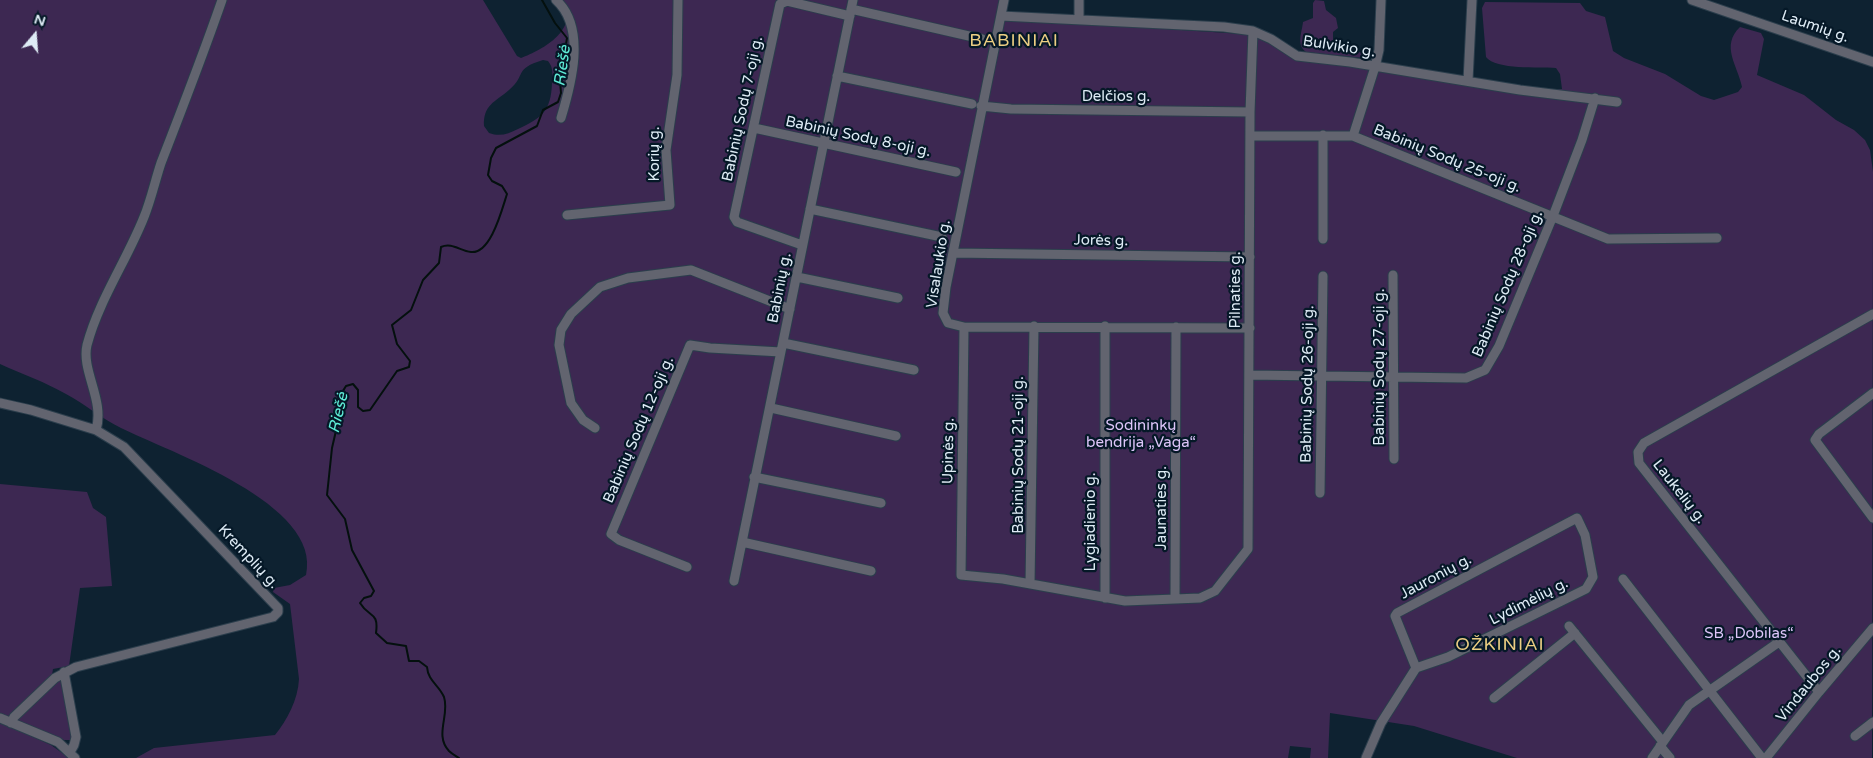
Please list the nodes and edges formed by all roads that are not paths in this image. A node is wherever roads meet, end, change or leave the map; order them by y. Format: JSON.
{"nodes":[{"id":1,"x":222,"y":0,"type":"edge"},
{"id":2,"x":556,"y":0,"type":"edge"},
{"id":3,"x":678,"y":0,"type":"edge"},
{"id":4,"x":1004,"y":0,"type":"edge"},
{"id":5,"x":1079,"y":0,"type":"edge"},
{"id":6,"x":1381,"y":0,"type":"edge"},
{"id":7,"x":1472,"y":0,"type":"edge"},
{"id":8,"x":1692,"y":0,"type":"edge"},
{"id":9,"x":851,"y":8,"type":"edge"},
{"id":10,"x":1000,"y":16,"type":"junction"},
{"id":11,"x":1079,"y":20,"type":"junction"},
{"id":12,"x":1253,"y":31,"type":"junction"},
{"id":13,"x":982,"y":39,"type":"dead end"},
{"id":14,"x":1873,"y":62,"type":"edge"},
{"id":15,"x":1375,"y":67,"type":"junction"},
{"id":16,"x":837,"y":76,"type":"junction"},
{"id":17,"x":1468,"y":82,"type":"junction"},
{"id":18,"x":1595,"y":98,"type":"junction"},
{"id":19,"x":1616,"y":102,"type":"dead end"},
{"id":20,"x":972,"y":104,"type":"dead end"},
{"id":21,"x":982,"y":106,"type":"junction"},
{"id":22,"x":1250,"y":112,"type":"junction"},
{"id":23,"x":561,"y":118,"type":"dead end"},
{"id":24,"x":754,"y":128,"type":"junction"},
{"id":25,"x":1323,"y":135,"type":"junction"},
{"id":26,"x":1251,"y":136,"type":"junction"},
{"id":27,"x":1353,"y":136,"type":"junction"},
{"id":28,"x":823,"y":143,"type":"junction"},
{"id":29,"x":956,"y":172,"type":"dead end"},
{"id":30,"x":810,"y":209,"type":"junction"},
{"id":31,"x":567,"y":215,"type":"dead end"},
{"id":32,"x":1553,"y":216,"type":"junction"},
{"id":33,"x":942,"y":237,"type":"dead end"},
{"id":34,"x":1716,"y":238,"type":"dead end"},
{"id":35,"x":1323,"y":239,"type":"dead end"},
{"id":36,"x":802,"y":245,"type":"junction"},
{"id":37,"x":953,"y":253,"type":"junction"},
{"id":38,"x":1250,"y":257,"type":"junction"},
{"id":39,"x":1393,"y":275,"type":"dead end"},
{"id":40,"x":1323,"y":276,"type":"dead end"},
{"id":41,"x":796,"y":277,"type":"junction"},
{"id":42,"x":898,"y":298,"type":"dead end"},
{"id":43,"x":790,"y":309,"type":"junction"},
{"id":44,"x":1873,"y":314,"type":"edge"},
{"id":45,"x":1034,"y":326,"type":"junction"},
{"id":46,"x":1105,"y":326,"type":"junction"},
{"id":47,"x":964,"y":327,"type":"junction"},
{"id":48,"x":1176,"y":327,"type":"junction"},
{"id":49,"x":1250,"y":328,"type":"junction"},
{"id":50,"x":782,"y":347,"type":"junction"},
{"id":51,"x":914,"y":370,"type":"dead end"},
{"id":52,"x":1249,"y":375,"type":"junction"},
{"id":53,"x":1321,"y":376,"type":"junction"},
{"id":54,"x":1392,"y":378,"type":"junction"},
{"id":55,"x":1872,"y":397,"type":"edge"},
{"id":56,"x":0,"y":403,"type":"edge"},
{"id":57,"x":770,"y":408,"type":"junction"},
{"id":58,"x":595,"y":428,"type":"dead end"},
{"id":59,"x":96,"y":430,"type":"junction"},
{"id":60,"x":896,"y":436,"type":"dead end"},
{"id":61,"x":1394,"y":459,"type":"dead end"},
{"id":62,"x":754,"y":477,"type":"junction"},
{"id":63,"x":1320,"y":493,"type":"dead end"},
{"id":64,"x":881,"y":503,"type":"dead end"},
{"id":65,"x":1873,"y":518,"type":"edge"},
{"id":66,"x":742,"y":542,"type":"junction"},
{"id":67,"x":687,"y":567,"type":"dead end"},
{"id":68,"x":871,"y":571,"type":"dead end"},
{"id":69,"x":1593,"y":577,"type":"joint"},
{"id":70,"x":1623,"y":579,"type":"dead end"},
{"id":71,"x":734,"y":582,"type":"dead end"},
{"id":72,"x":1030,"y":584,"type":"junction"},
{"id":73,"x":1105,"y":598,"type":"junction"},
{"id":74,"x":1175,"y":598,"type":"junction"},
{"id":75,"x":1873,"y":628,"type":"edge"},
{"id":76,"x":1779,"y":642,"type":"junction"},
{"id":77,"x":1416,"y":668,"type":"junction"},
{"id":78,"x":64,"y":672,"type":"junction"},
{"id":79,"x":1710,"y":690,"type":"junction"},
{"id":80,"x":1819,"y":692,"type":"junction"},
{"id":81,"x":1494,"y":698,"type":"dead end"},
{"id":82,"x":0,"y":718,"type":"edge"},
{"id":83,"x":1873,"y":722,"type":"edge"},
{"id":84,"x":11,"y":723,"type":"junction"},
{"id":85,"x":1855,"y":736,"type":"dead end"},
{"id":86,"x":1661,"y":744,"type":"junction"},
{"id":87,"x":73,"y":755,"type":"edge"},
{"id":88,"x":1366,"y":758,"type":"edge"},
{"id":89,"x":1652,"y":758,"type":"edge"},
{"id":90,"x":1670,"y":758,"type":"edge"},
{"id":91,"x":1762,"y":758,"type":"edge"},
{"id":92,"x":1766,"y":758,"type":"edge"}],
"edges":[{"from":1,"to":59,"type":"street"},
{"from":2,"to":23,"type":"street"},
{"from":3,"to":31,"type":"street","name":"Korių g."},
{"from":4,"to":10,"type":"street","name":"Visalaukio g."},
{"from":5,"to":11,"type":"street"},
{"from":6,"to":15,"type":"street"},
{"from":7,"to":17,"type":"street"},
{"from":8,"to":14,"type":"street","name":"Laumių g."},
{"from":9,"to":13,"type":"street"},
{"from":9,"to":16,"type":"street","name":"Babinių g."},
{"from":9,"to":24,"type":"street","name":"Babinių Sodų 7-oji g."},
{"from":10,"to":11,"type":"street","name":"Bulvikio g."},
{"from":10,"to":21,"type":"street","name":"Visalaukio g."},
{"from":11,"to":12,"type":"street","name":"Bulvikio g."},
{"from":12,"to":15,"type":"street","name":"Bulvikio g."},
{"from":12,"to":22,"type":"street","name":"Pilnaties g."},
{"from":15,"to":17,"type":"street","name":"Bulvikio g."},
{"from":15,"to":27,"type":"street"},
{"from":16,"to":20,"type":"street"},
{"from":16,"to":28,"type":"street","name":"Babinių g."},
{"from":17,"to":18,"type":"street","name":"Bulvikio g."},
{"from":18,"to":19,"type":"street","name":"Bulvikio g."},
{"from":18,"to":32,"type":"street","name":"Babinių Sodų 28-oji g."},
{"from":21,"to":22,"type":"street","name":"Delčios g."},
{"from":21,"to":37,"type":"street","name":"Visalaukio g."},
{"from":22,"to":26,"type":"street","name":"Pilnaties g."},
{"from":24,"to":28,"type":"street","name":"Babinių Sodų 8-oji g."},
{"from":24,"to":36,"type":"street","name":"Babinių Sodų 7-oji g."},
{"from":25,"to":26,"type":"street","name":"Babinių Sodų 25-oji g."},
{"from":25,"to":27,"type":"street","name":"Babinių Sodų 25-oji g."},
{"from":25,"to":35,"type":"street"},
{"from":26,"to":38,"type":"street","name":"Pilnaties g."},
{"from":27,"to":32,"type":"street","name":"Babinių Sodų 25-oji g."},
{"from":28,"to":29,"type":"street","name":"Babinių Sodų 8-oji g."},
{"from":28,"to":30,"type":"street","name":"Babinių g."},
{"from":30,"to":33,"type":"street"},
{"from":30,"to":36,"type":"street","name":"Babinių g."},
{"from":32,"to":34,"type":"street","name":"Babinių Sodų 25-oji g."},
{"from":32,"to":54,"type":"street","name":"Babinių Sodų 28-oji g."},
{"from":36,"to":41,"type":"street","name":"Babinių g."},
{"from":37,"to":38,"type":"street","name":"Jorės g."},
{"from":37,"to":47,"type":"street","name":"Visalaukio g."},
{"from":38,"to":49,"type":"street","name":"Pilnaties g."},
{"from":39,"to":54,"type":"street","name":"Babinių Sodų 27-oji g."},
{"from":40,"to":53,"type":"street","name":"Babinių Sodų 26-oji g."},
{"from":41,"to":42,"type":"street"},
{"from":41,"to":43,"type":"street","name":"Babinių g."},
{"from":43,"to":50,"type":"street","name":"Babinių g."},
{"from":43,"to":58,"type":"street"},
{"from":44,"to":76,"type":"street","name":"Laukelių g."},
{"from":45,"to":46,"type":"street"},
{"from":45,"to":47,"type":"street"},
{"from":45,"to":72,"type":"street","name":"Babinių Sodų 21-oji g."},
{"from":46,"to":48,"type":"street"},
{"from":46,"to":73,"type":"street","name":"Lygiadienio g."},
{"from":47,"to":72,"type":"street","name":"Upinės g."},
{"from":48,"to":49,"type":"street"},
{"from":48,"to":74,"type":"street","name":"Jaunaties g."},
{"from":49,"to":52,"type":"street","name":"Pilnaties g."},
{"from":50,"to":51,"type":"street"},
{"from":50,"to":57,"type":"street","name":"Babinių g."},
{"from":50,"to":67,"type":"street","name":"Babinių Sodų 12-oji g."},
{"from":52,"to":53,"type":"street","name":"Babinių Sodų 28-oji g."},
{"from":52,"to":74,"type":"street","name":"Pilnaties g."},
{"from":53,"to":54,"type":"street","name":"Babinių Sodų 28-oji g."},
{"from":53,"to":63,"type":"street","name":"Babinių Sodų 26-oji g."},
{"from":54,"to":61,"type":"street","name":"Babinių Sodų 27-oji g."},
{"from":55,"to":65,"type":"street"},
{"from":56,"to":59,"type":"street","name":"Kremplių g."},
{"from":57,"to":60,"type":"street"},
{"from":57,"to":62,"type":"street","name":"Babinių g."},
{"from":59,"to":78,"type":"street","name":"Kremplių g."},
{"from":62,"to":64,"type":"street"},
{"from":62,"to":66,"type":"street","name":"Babinių g."},
{"from":66,"to":68,"type":"street"},
{"from":66,"to":71,"type":"street","name":"Babinių g."},
{"from":69,"to":77,"type":"street","name":"Lydimėlių g."},
{"from":69,"to":77,"type":"street","name":"Jauronių g."},
{"from":70,"to":79,"type":"street"},
{"from":72,"to":73,"type":"street"},
{"from":73,"to":74,"type":"street"},
{"from":75,"to":80,"type":"street","name":"Vindaubos g."},
{"from":76,"to":79,"type":"street"},
{"from":76,"to":80,"type":"street","name":"Laukelių g."},
{"from":77,"to":88,"type":"street"},
{"from":78,"to":84,"type":"street","name":"Kremplių g."},
{"from":78,"to":87,"type":"street"},
{"from":79,"to":86,"type":"street"},
{"from":79,"to":91,"type":"street"},
{"from":80,"to":92,"type":"street","name":"Vindaubos g."},
{"from":81,"to":86,"type":"street"},
{"from":82,"to":84,"type":"street"},
{"from":83,"to":85,"type":"street"},
{"from":84,"to":87,"type":"street"},
{"from":86,"to":89,"type":"street"},
{"from":86,"to":90,"type":"street"}]}
